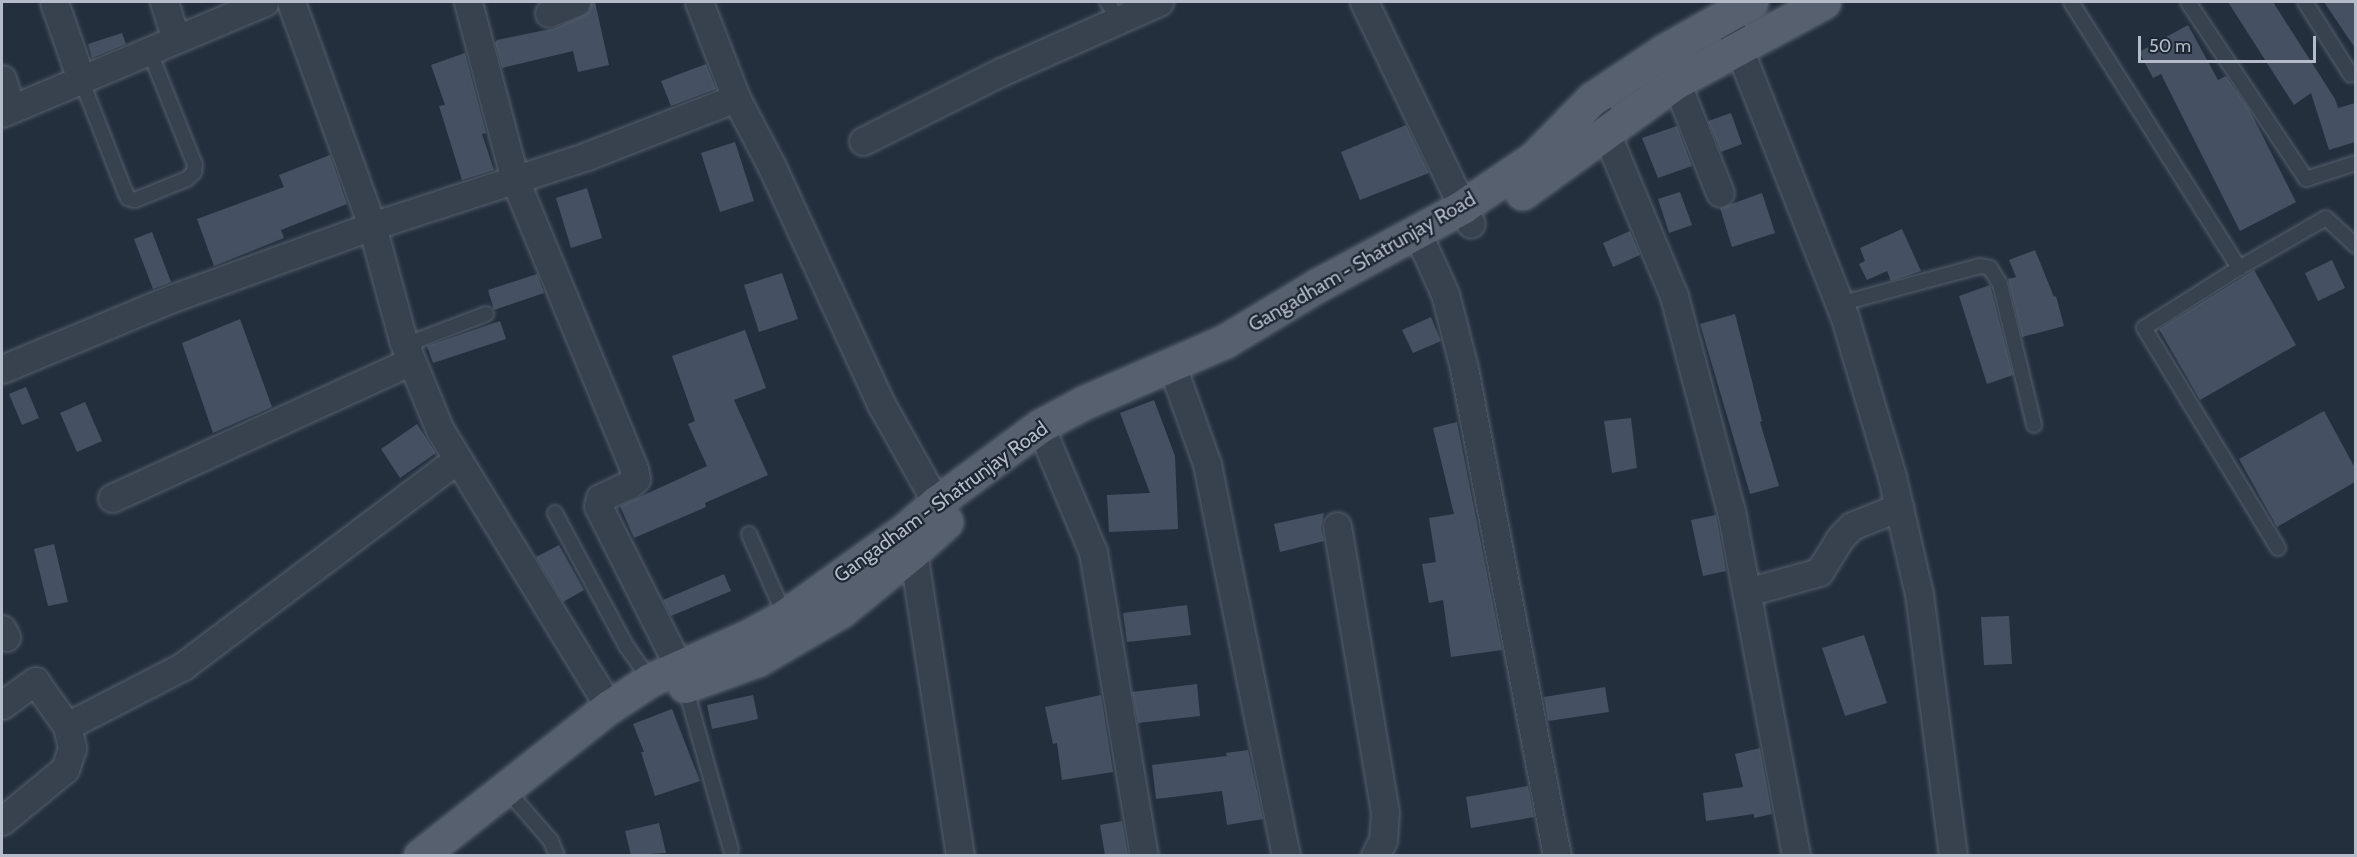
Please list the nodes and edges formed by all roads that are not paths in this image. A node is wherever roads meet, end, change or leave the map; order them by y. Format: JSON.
{"nodes":[{"id":1,"x":54,"y":2,"type":"edge"},
{"id":2,"x":164,"y":2,"type":"edge"},
{"id":3,"x":265,"y":2,"type":"edge"},
{"id":4,"x":291,"y":2,"type":"edge"},
{"id":5,"x":468,"y":2,"type":"edge"},
{"id":6,"x":576,"y":2,"type":"edge"},
{"id":7,"x":699,"y":2,"type":"edge"},
{"id":8,"x":1158,"y":2,"type":"edge"},
{"id":9,"x":1364,"y":2,"type":"edge"},
{"id":10,"x":1824,"y":2,"type":"edge"},
{"id":11,"x":2071,"y":2,"type":"edge"},
{"id":12,"x":2188,"y":2,"type":"edge"},
{"id":13,"x":2305,"y":2,"type":"edge"},
{"id":14,"x":1739,"y":9,"type":"edge"},
{"id":15,"x":1113,"y":10,"type":"edge"},
{"id":16,"x":549,"y":13,"type":"dead end"},
{"id":17,"x":176,"y":39,"type":"junction"},
{"id":18,"x":1738,"y":46,"type":"junction"},
{"id":19,"x":149,"y":50,"type":"junction"},
{"id":20,"x":2351,"y":75,"type":"dead end"},
{"id":21,"x":2,"y":79,"type":"edge"},
{"id":22,"x":81,"y":79,"type":"junction"},
{"id":23,"x":1676,"y":82,"type":"junction"},
{"id":24,"x":736,"y":98,"type":"junction"},
{"id":25,"x":1592,"y":99,"type":"junction"},
{"id":26,"x":6,"y":110,"type":"edge"},
{"id":27,"x":1605,"y":132,"type":"junction"},
{"id":28,"x":863,"y":141,"type":"dead end"},
{"id":29,"x":2355,"y":163,"type":"edge"},
{"id":30,"x":515,"y":180,"type":"junction"},
{"id":31,"x":1720,"y":193,"type":"dead end"},
{"id":32,"x":1466,"y":216,"type":"junction"},
{"id":33,"x":372,"y":226,"type":"junction"},
{"id":34,"x":1421,"y":240,"type":"junction"},
{"id":35,"x":2355,"y":246,"type":"edge"},
{"id":36,"x":2239,"y":268,"type":"junction"},
{"id":37,"x":1839,"y":304,"type":"junction"},
{"id":38,"x":486,"y":314,"type":"dead end"},
{"id":39,"x":410,"y":357,"type":"junction"},
{"id":40,"x":2,"y":369,"type":"edge"},
{"id":41,"x":1173,"y":371,"type":"junction"},
{"id":42,"x":2034,"y":425,"type":"dead end"},
{"id":43,"x":1042,"y":433,"type":"junction"},
{"id":44,"x":458,"y":459,"type":"junction"},
{"id":45,"x":112,"y":498,"type":"dead end"},
{"id":46,"x":1899,"y":507,"type":"junction"},
{"id":47,"x":941,"y":512,"type":"junction"},
{"id":48,"x":555,"y":513,"type":"dead end"},
{"id":49,"x":1337,"y":526,"type":"dead end"},
{"id":50,"x":749,"y":534,"type":"dead end"},
{"id":51,"x":2278,"y":548,"type":"dead end"},
{"id":52,"x":913,"y":552,"type":"junction"},
{"id":53,"x":1747,"y":592,"type":"junction"},
{"id":54,"x":785,"y":616,"type":"junction"},
{"id":55,"x":682,"y":676,"type":"junction"},
{"id":56,"x":650,"y":680,"type":"junction"},
{"id":57,"x":2,"y":705,"type":"edge"},
{"id":58,"x":604,"y":722,"type":"junction"},
{"id":59,"x":67,"y":726,"type":"junction"},
{"id":60,"x":506,"y":789,"type":"junction"},
{"id":61,"x":2,"y":821,"type":"edge"},
{"id":62,"x":731,"y":850,"type":"dead end"},
{"id":63,"x":420,"y":855,"type":"edge"},
{"id":64,"x":557,"y":855,"type":"edge"},
{"id":65,"x":960,"y":855,"type":"edge"},
{"id":66,"x":1144,"y":855,"type":"edge"},
{"id":67,"x":1286,"y":855,"type":"edge"},
{"id":68,"x":1375,"y":855,"type":"edge"},
{"id":69,"x":1557,"y":855,"type":"edge"},
{"id":70,"x":1796,"y":855,"type":"edge"},
{"id":71,"x":1953,"y":855,"type":"edge"}],
"edges":[{"from":1,"to":22,"type":"street"},
{"from":2,"to":17,"type":"street"},
{"from":3,"to":17,"type":"street"},
{"from":4,"to":33,"type":"street"},
{"from":5,"to":30,"type":"street"},
{"from":6,"to":16,"type":"street"},
{"from":7,"to":24,"type":"street"},
{"from":8,"to":15,"type":"street"},
{"from":9,"to":32,"type":"street"},
{"from":10,"to":18,"type":"main road","name":"Gangadham - Shatrunjay Road"},
{"from":11,"to":36,"type":"lane"},
{"from":12,"to":29,"type":"lane"},
{"from":13,"to":20,"type":"lane"},
{"from":14,"to":18,"type":"street"},
{"from":14,"to":25,"type":"main road","name":"Gangadham - Shatrunjay Road"},
{"from":15,"to":28,"type":"street"},
{"from":17,"to":19,"type":"street"},
{"from":18,"to":23,"type":"main road","name":"Gangadham - Shatrunjay Road"},
{"from":18,"to":37,"type":"street"},
{"from":19,"to":22,"type":"street"},
{"from":19,"to":22,"type":"lane"},
{"from":21,"to":26,"type":"street"},
{"from":22,"to":26,"type":"street"},
{"from":23,"to":27,"type":"main road","name":"Gangadham - Shatrunjay Road"},
{"from":23,"to":31,"type":"street"},
{"from":24,"to":30,"type":"street"},
{"from":24,"to":47,"type":"street"},
{"from":25,"to":27,"type":"street"},
{"from":25,"to":32,"type":"main road","name":"Gangadham - Shatrunjay Road"},
{"from":27,"to":32,"type":"main road","name":"Gangadham - Shatrunjay Road"},
{"from":27,"to":53,"type":"street"},
{"from":30,"to":33,"type":"street"},
{"from":30,"to":55,"type":"street"},
{"from":32,"to":34,"type":"main road","name":"Gangadham - Shatrunjay Road"},
{"from":33,"to":39,"type":"street"},
{"from":33,"to":40,"type":"street"},
{"from":34,"to":41,"type":"main road","name":"Gangadham - Shatrunjay Road"},
{"from":34,"to":69,"type":"street"},
{"from":35,"to":36,"type":"lane"},
{"from":36,"to":51,"type":"lane"},
{"from":37,"to":42,"type":"lane"},
{"from":37,"to":46,"type":"street"},
{"from":38,"to":39,"type":"lane"},
{"from":39,"to":44,"type":"street"},
{"from":39,"to":45,"type":"street"},
{"from":41,"to":43,"type":"main road","name":"Gangadham - Shatrunjay Road"},
{"from":41,"to":67,"type":"street"},
{"from":43,"to":47,"type":"main road","name":"Gangadham - Shatrunjay Road"},
{"from":43,"to":66,"type":"street"},
{"from":44,"to":58,"type":"street"},
{"from":44,"to":59,"type":"street"},
{"from":46,"to":53,"type":"street"},
{"from":46,"to":71,"type":"street"},
{"from":47,"to":52,"type":"main road","name":"Gangadham - Shatrunjay Road"},
{"from":47,"to":54,"type":"main road","name":"Gangadham - Shatrunjay Road"},
{"from":48,"to":56,"type":"lane"},
{"from":49,"to":68,"type":"street"},
{"from":50,"to":54,"type":"lane"},
{"from":52,"to":55,"type":"main road","name":"Gangadham - Shatrunjay Road"},
{"from":52,"to":65,"type":"street"},
{"from":53,"to":70,"type":"street"},
{"from":54,"to":55,"type":"main road","name":"Gangadham - Shatrunjay Road"},
{"from":55,"to":56,"type":"main road","name":"Gangadham - Shatrunjay Road"},
{"from":55,"to":62,"type":"lane"},
{"from":56,"to":58,"type":"main road","name":"Gangadham - Shatrunjay Road"},
{"from":57,"to":59,"type":"street"},
{"from":58,"to":60,"type":"main road","name":"Gangadham - Shatrunjay Road"},
{"from":59,"to":61,"type":"street"},
{"from":60,"to":63,"type":"main road","name":"Gangadham - Shatrunjay Road"},
{"from":60,"to":64,"type":"lane"}]}
